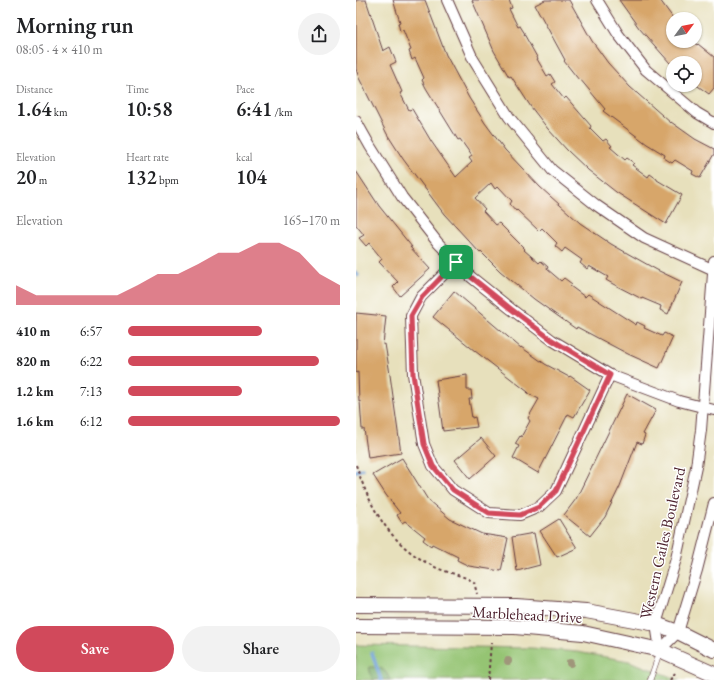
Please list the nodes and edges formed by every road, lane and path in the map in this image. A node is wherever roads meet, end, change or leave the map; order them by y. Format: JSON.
{"nodes":[{"id":1,"x":447,"y":0,"type":"edge"},
{"id":2,"x":597,"y":0,"type":"edge"},
{"id":3,"x":356,"y":121,"type":"edge"},
{"id":4,"x":714,"y":123,"type":"edge"},
{"id":5,"x":456,"y":262,"type":"junction"},
{"id":6,"x":714,"y":266,"type":"edge"},
{"id":7,"x":610,"y":375,"type":"junction"},
{"id":8,"x":702,"y":406,"type":"junction"},
{"id":9,"x":714,"y":410,"type":"edge"},
{"id":10,"x":356,"y":465,"type":"edge"},
{"id":11,"x":714,"y":503,"type":"edge"},
{"id":12,"x":477,"y":596,"type":"dead end"},
{"id":13,"x":356,"y":605,"type":"edge"},
{"id":14,"x":656,"y":624,"type":"junction"},
{"id":15,"x":356,"y":626,"type":"edge"},
{"id":16,"x":678,"y":632,"type":"junction"},
{"id":17,"x":491,"y":643,"type":"dead end"},
{"id":18,"x":660,"y":650,"type":"junction"},
{"id":19,"x":714,"y":650,"type":"edge"},
{"id":20,"x":675,"y":673,"type":"dead end"},
{"id":21,"x":714,"y":674,"type":"edge"},
{"id":22,"x":488,"y":680,"type":"edge"},
{"id":23,"x":650,"y":680,"type":"edge"},
{"id":24,"x":670,"y":680,"type":"edge"}],
"edges":[{"from":1,"to":6,"type":"street"},
{"from":2,"to":4,"type":"street"},
{"from":3,"to":5,"type":"street"},
{"from":5,"to":7,"type":"street"},
{"from":5,"to":7,"type":"street"},
{"from":6,"to":8,"type":"street","name":"Western Gailes Boulevard"},
{"from":7,"to":8,"type":"street"},
{"from":8,"to":9,"type":"street"},
{"from":8,"to":14,"type":"street","name":"Western Gailes Boulevard"},
{"from":10,"to":12,"type":"path"},
{"from":11,"to":16,"type":"street"},
{"from":13,"to":14,"type":"street","name":"Marblehead Drive"},
{"from":14,"to":16,"type":"street","name":"Marblehead Drive"},
{"from":14,"to":18,"type":"street","name":"Western Gailes Boulevard"},
{"from":15,"to":18,"type":"street","name":"Marblehead Drive"},
{"from":16,"to":18,"type":"street"},
{"from":16,"to":19,"type":"street","name":"Marblehead Drive"},
{"from":17,"to":22,"type":"path"},
{"from":18,"to":21,"type":"street","name":"Marblehead Drive"},
{"from":18,"to":23,"type":"lane"},
{"from":20,"to":24,"type":"path"}]}
